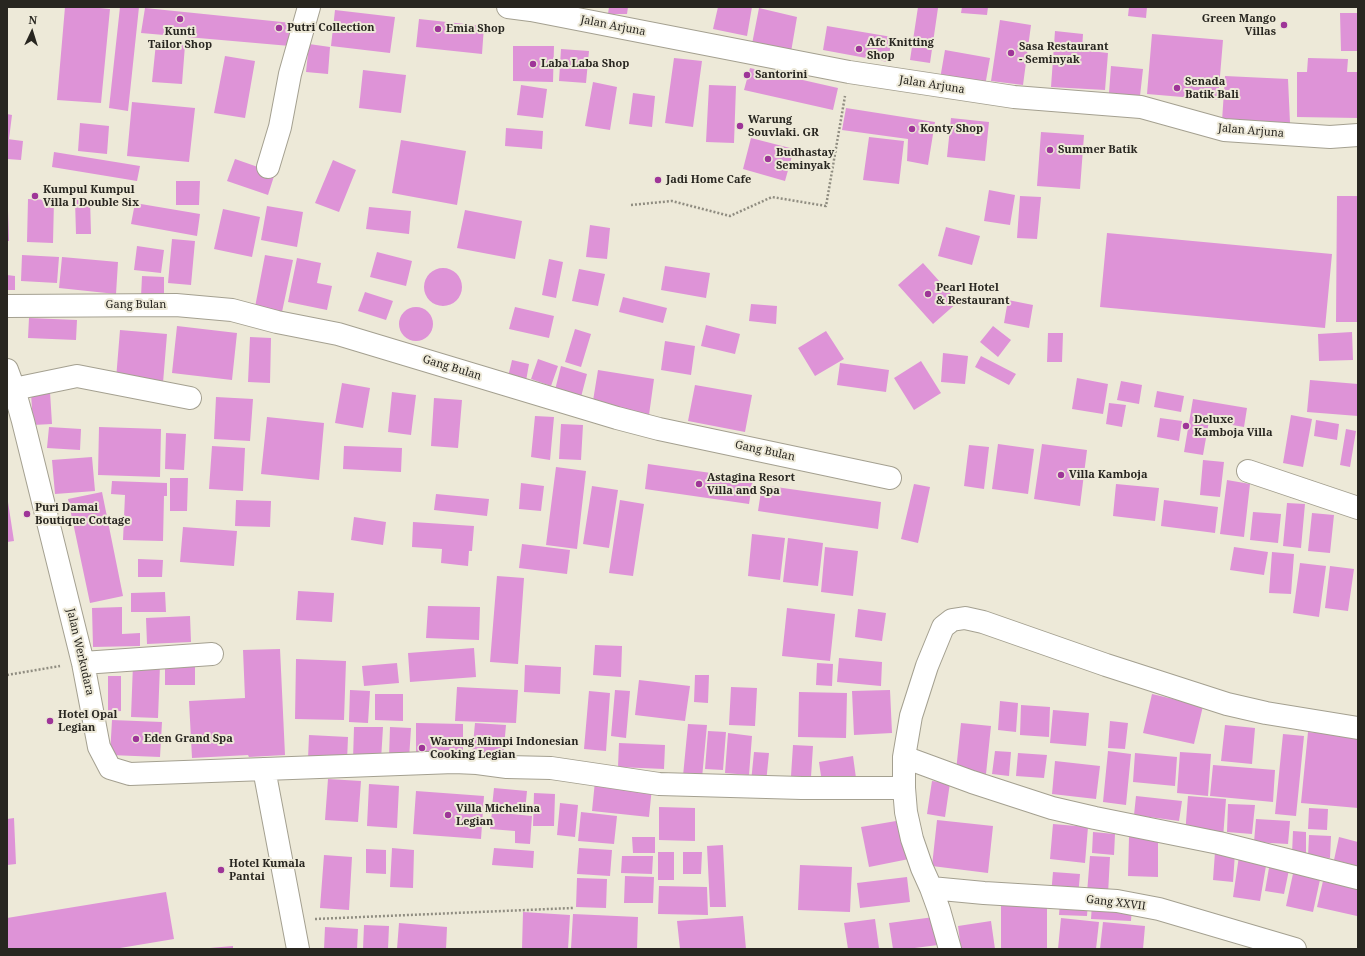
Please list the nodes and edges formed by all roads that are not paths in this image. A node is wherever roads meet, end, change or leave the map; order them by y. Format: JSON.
{"nodes":[{"id":1,"x":309,"y":7,"type":"edge"},
{"id":2,"x":508,"y":7,"type":"edge"},
{"id":3,"x":531,"y":8,"type":"edge"},
{"id":4,"x":1358,"y":135,"type":"edge"},
{"id":5,"x":268,"y":167,"type":"dead end"},
{"id":6,"x":7,"y":306,"type":"edge"},
{"id":7,"x":7,"y":315,"type":"edge"},
{"id":8,"x":11,"y":380,"type":"edge"},
{"id":9,"x":190,"y":398,"type":"dead end"},
{"id":10,"x":15,"y":422,"type":"edge"},
{"id":11,"x":1248,"y":471,"type":"dead end"},
{"id":12,"x":1358,"y":508,"type":"edge"},
{"id":13,"x":212,"y":654,"type":"dead end"},
{"id":14,"x":83,"y":663,"type":"junction"},
{"id":15,"x":1358,"y":728,"type":"edge"},
{"id":16,"x":904,"y":757,"type":"junction"},
{"id":17,"x":264,"y":769,"type":"junction"},
{"id":18,"x":904,"y":788,"type":"junction"},
{"id":19,"x":1358,"y":878,"type":"edge"},
{"id":20,"x":931,"y":888,"type":"junction"},
{"id":21,"x":298,"y":949,"type":"edge"},
{"id":22,"x":950,"y":949,"type":"edge"},
{"id":23,"x":1295,"y":949,"type":"edge"}],
"edges":[{"from":1,"to":5,"type":"street"},
{"from":2,"to":3,"type":"street","name":"Jalan Arjuna"},
{"from":3,"to":4,"type":"street","name":"Jalan Arjuna"},
{"from":6,"to":7,"type":"street","name":"Gang Bulan"},
{"from":8,"to":9,"type":"street"},
{"from":8,"to":10,"type":"street","name":"Jalan Werkudara"},
{"from":10,"to":14,"type":"street","name":"Jalan Werkudara"},
{"from":11,"to":12,"type":"street"},
{"from":13,"to":14,"type":"street"},
{"from":14,"to":17,"type":"street","name":"Jalan Werkudara"},
{"from":15,"to":16,"type":"street"},
{"from":16,"to":18,"type":"street"},
{"from":16,"to":19,"type":"street"},
{"from":17,"to":18,"type":"street","name":"Jalan Werkudara"},
{"from":17,"to":21,"type":"street"},
{"from":18,"to":20,"type":"street"},
{"from":20,"to":22,"type":"street"},
{"from":20,"to":23,"type":"street","name":"Gang XXVII"}]}
